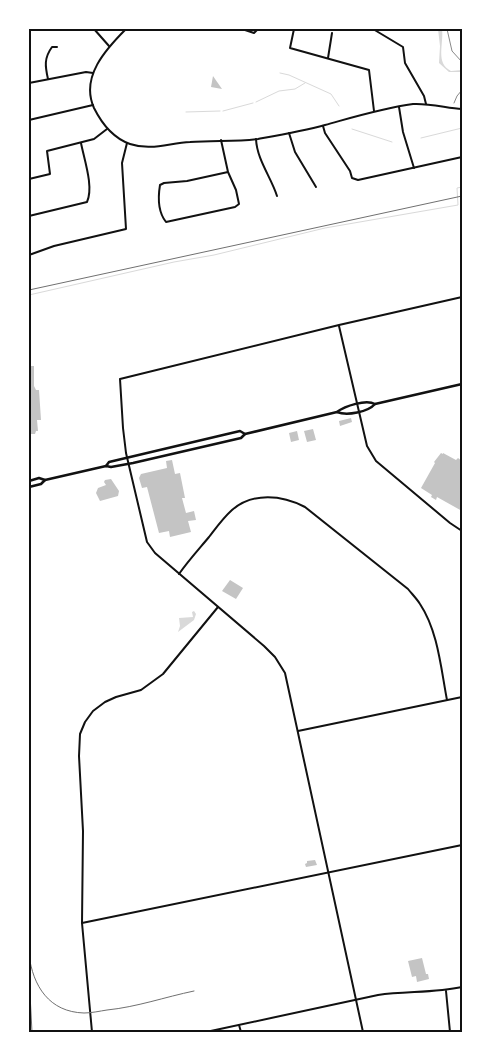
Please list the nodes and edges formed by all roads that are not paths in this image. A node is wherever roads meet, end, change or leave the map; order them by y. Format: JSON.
{"nodes":[{"id":1,"x":94,"y":29,"type":"edge"},
{"id":2,"x":126,"y":29,"type":"edge"},
{"id":3,"x":242,"y":29,"type":"edge"},
{"id":4,"x":258,"y":29,"type":"edge"},
{"id":5,"x":294,"y":29,"type":"edge"},
{"id":6,"x":373,"y":29,"type":"edge"},
{"id":7,"x":332,"y":33,"type":"dead end"},
{"id":8,"x":109,"y":46,"type":"junction"},
{"id":9,"x":57,"y":47,"type":"dead end"},
{"id":10,"x":328,"y":58,"type":"junction"},
{"id":11,"x":93,"y":73,"type":"junction"},
{"id":12,"x":48,"y":79,"type":"junction"},
{"id":13,"x":29,"y":83,"type":"edge"},
{"id":14,"x":426,"y":104,"type":"junction"},
{"id":15,"x":93,"y":106,"type":"junction"},
{"id":16,"x":399,"y":107,"type":"junction"},
{"id":17,"x":462,"y":110,"type":"edge"},
{"id":18,"x":374,"y":112,"type":"junction"},
{"id":19,"x":29,"y":120,"type":"edge"},
{"id":20,"x":323,"y":126,"type":"junction"},
{"id":21,"x":107,"y":129,"type":"junction"},
{"id":22,"x":289,"y":133,"type":"junction"},
{"id":23,"x":256,"y":139,"type":"junction"},
{"id":24,"x":221,"y":140,"type":"junction"},
{"id":25,"x":127,"y":143,"type":"junction"},
{"id":26,"x":81,"y":144,"type":"junction"},
{"id":27,"x":462,"y":156,"type":"edge"},
{"id":28,"x":414,"y":168,"type":"junction"},
{"id":29,"x":228,"y":172,"type":"junction"},
{"id":30,"x":29,"y":179,"type":"edge"},
{"id":31,"x":316,"y":187,"type":"dead end"},
{"id":32,"x":277,"y":196,"type":"dead end"},
{"id":33,"x":29,"y":216,"type":"edge"},
{"id":34,"x":29,"y":255,"type":"edge"},
{"id":35,"x":462,"y":297,"type":"edge"},
{"id":36,"x":339,"y":326,"type":"junction"},
{"id":37,"x":462,"y":384,"type":"edge"},
{"id":38,"x":375,"y":404,"type":"junction"},
{"id":39,"x":357,"y":405,"type":"junction"},
{"id":40,"x":359,"y":411,"type":"junction"},
{"id":41,"x":337,"y":412,"type":"junction"},
{"id":42,"x":245,"y":434,"type":"junction"},
{"id":43,"x":223,"y":435,"type":"junction"},
{"id":44,"x":225,"y":441,"type":"junction"},
{"id":45,"x":128,"y":459,"type":"junction"},
{"id":46,"x":129,"y":464,"type":"junction"},
{"id":47,"x":106,"y":466,"type":"junction"},
{"id":48,"x":45,"y":480,"type":"junction"},
{"id":49,"x":29,"y":481,"type":"edge"},
{"id":50,"x":29,"y":487,"type":"edge"},
{"id":51,"x":462,"y":531,"type":"edge"},
{"id":52,"x":179,"y":574,"type":"junction"},
{"id":53,"x":218,"y":607,"type":"junction"},
{"id":54,"x":462,"y":697,"type":"edge"},
{"id":55,"x":447,"y":700,"type":"junction"},
{"id":56,"x":298,"y":731,"type":"junction"},
{"id":57,"x":462,"y":845,"type":"edge"},
{"id":58,"x":329,"y":872,"type":"junction"},
{"id":59,"x":82,"y":923,"type":"junction"},
{"id":60,"x":462,"y":987,"type":"edge"},
{"id":61,"x":446,"y":991,"type":"junction"},
{"id":62,"x":356,"y":1000,"type":"junction"},
{"id":63,"x":239,"y":1025,"type":"junction"},
{"id":64,"x":92,"y":1032,"type":"edge"},
{"id":65,"x":206,"y":1032,"type":"edge"},
{"id":66,"x":241,"y":1032,"type":"edge"},
{"id":67,"x":363,"y":1032,"type":"edge"},
{"id":68,"x":450,"y":1032,"type":"edge"}],
"edges":[{"from":1,"to":8,"type":"street"},
{"from":2,"to":8,"type":"street"},
{"from":3,"to":4,"type":"street"},
{"from":5,"to":10,"type":"street"},
{"from":6,"to":14,"type":"street"},
{"from":7,"to":10,"type":"street"},
{"from":8,"to":11,"type":"street"},
{"from":9,"to":12,"type":"street"},
{"from":10,"to":18,"type":"street"},
{"from":11,"to":12,"type":"street"},
{"from":11,"to":15,"type":"street"},
{"from":12,"to":13,"type":"street"},
{"from":14,"to":16,"type":"street"},
{"from":14,"to":17,"type":"street"},
{"from":15,"to":19,"type":"street"},
{"from":15,"to":21,"type":"street"},
{"from":16,"to":18,"type":"street"},
{"from":16,"to":28,"type":"street"},
{"from":18,"to":20,"type":"street"},
{"from":20,"to":22,"type":"street"},
{"from":20,"to":28,"type":"street"},
{"from":21,"to":25,"type":"street"},
{"from":21,"to":26,"type":"street"},
{"from":22,"to":23,"type":"street"},
{"from":22,"to":31,"type":"street"},
{"from":23,"to":24,"type":"street"},
{"from":23,"to":32,"type":"street"},
{"from":24,"to":25,"type":"street"},
{"from":24,"to":29,"type":"street"},
{"from":25,"to":34,"type":"street"},
{"from":26,"to":30,"type":"street"},
{"from":26,"to":33,"type":"street"},
{"from":27,"to":28,"type":"street"},
{"from":29,"to":29,"type":"street"},
{"from":35,"to":36,"type":"street"},
{"from":36,"to":39,"type":"street"},
{"from":36,"to":45,"type":"street"},
{"from":37,"to":38,"type":"main road"},
{"from":38,"to":39,"type":"main road"},
{"from":38,"to":40,"type":"main road"},
{"from":39,"to":40,"type":"street"},
{"from":39,"to":41,"type":"main road"},
{"from":40,"to":41,"type":"main road"},
{"from":40,"to":51,"type":"street"},
{"from":41,"to":42,"type":"main road"},
{"from":42,"to":43,"type":"main road"},
{"from":42,"to":44,"type":"main road"},
{"from":43,"to":44,"type":"main road"},
{"from":43,"to":45,"type":"main road"},
{"from":44,"to":46,"type":"main road"},
{"from":45,"to":46,"type":"street"},
{"from":45,"to":47,"type":"main road"},
{"from":46,"to":47,"type":"main road"},
{"from":46,"to":52,"type":"street"},
{"from":47,"to":48,"type":"main road"},
{"from":48,"to":49,"type":"main road"},
{"from":48,"to":50,"type":"main road"},
{"from":52,"to":53,"type":"street"},
{"from":52,"to":55,"type":"street"},
{"from":53,"to":56,"type":"street"},
{"from":53,"to":59,"type":"street"},
{"from":54,"to":55,"type":"street"},
{"from":55,"to":56,"type":"street"},
{"from":56,"to":58,"type":"street"},
{"from":57,"to":58,"type":"street"},
{"from":58,"to":59,"type":"street"},
{"from":58,"to":62,"type":"street"},
{"from":59,"to":64,"type":"street"},
{"from":60,"to":61,"type":"street"},
{"from":61,"to":62,"type":"street"},
{"from":61,"to":68,"type":"street"},
{"from":62,"to":63,"type":"street"},
{"from":62,"to":67,"type":"street"},
{"from":63,"to":65,"type":"street"},
{"from":63,"to":66,"type":"street"}]}
